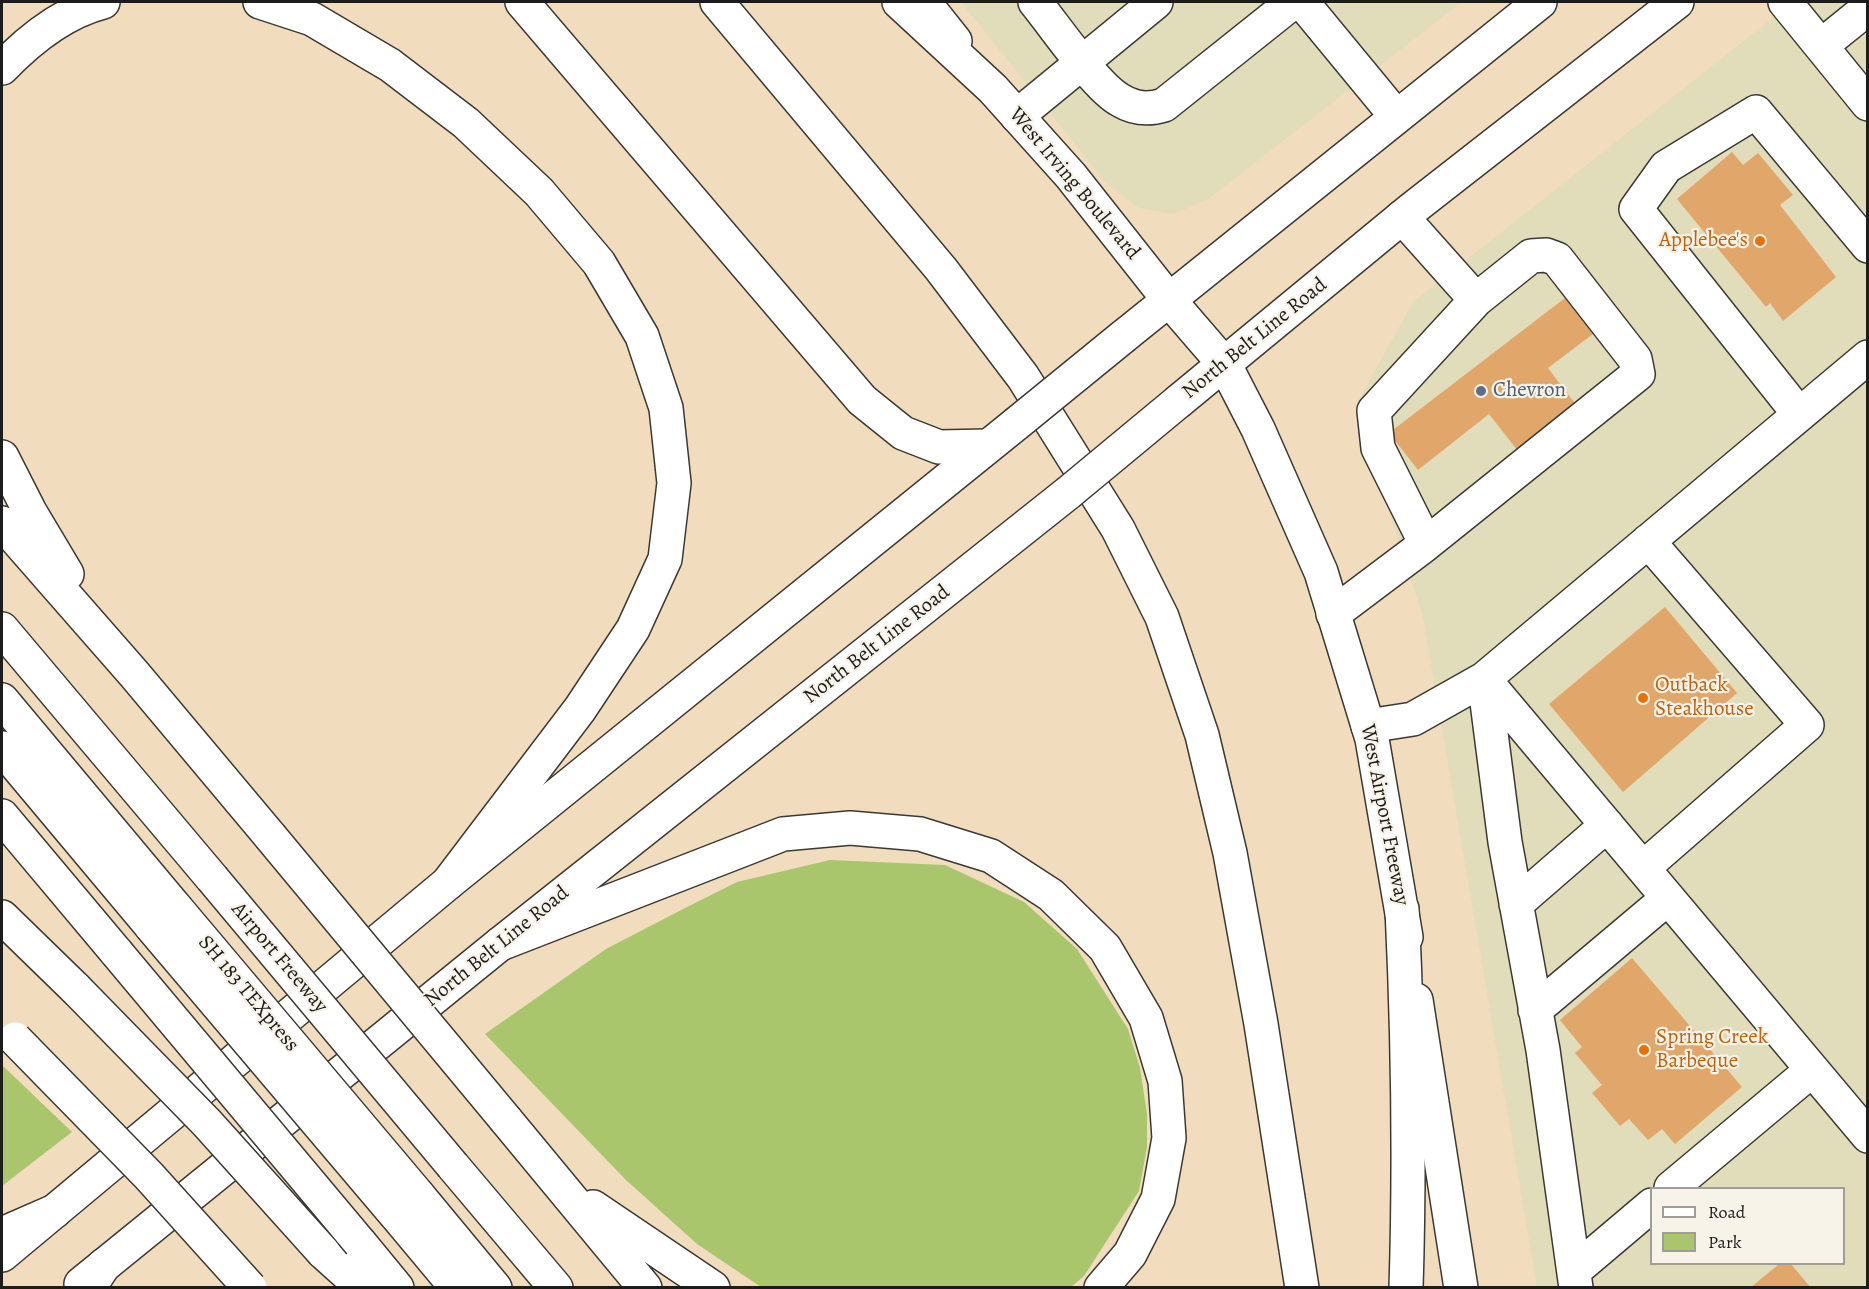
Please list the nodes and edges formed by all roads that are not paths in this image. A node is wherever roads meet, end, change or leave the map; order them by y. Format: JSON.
{"nodes":[{"id":1,"x":103,"y":2,"type":"edge"},
{"id":2,"x":260,"y":2,"type":"edge"},
{"id":3,"x":522,"y":2,"type":"edge"},
{"id":4,"x":717,"y":2,"type":"edge"},
{"id":5,"x":899,"y":2,"type":"edge"},
{"id":6,"x":924,"y":2,"type":"edge"},
{"id":7,"x":1035,"y":2,"type":"edge"},
{"id":8,"x":1156,"y":2,"type":"edge"},
{"id":9,"x":1293,"y":2,"type":"edge"},
{"id":10,"x":1302,"y":2,"type":"edge"},
{"id":11,"x":1540,"y":2,"type":"edge"},
{"id":12,"x":1677,"y":2,"type":"edge"},
{"id":13,"x":1785,"y":2,"type":"edge"},
{"id":14,"x":1868,"y":8,"type":"edge"},
{"id":15,"x":1821,"y":46,"type":"junction"},
{"id":16,"x":1083,"y":62,"type":"junction"},
{"id":17,"x":2,"y":68,"type":"edge"},
{"id":18,"x":993,"y":89,"type":"junction"},
{"id":19,"x":1868,"y":104,"type":"edge"},
{"id":20,"x":1017,"y":116,"type":"junction"},
{"id":21,"x":1396,"y":116,"type":"junction"},
{"id":22,"x":1402,"y":217,"type":"junction"},
{"id":23,"x":1868,"y":246,"type":"edge"},
{"id":24,"x":1169,"y":300,"type":"junction"},
{"id":25,"x":1476,"y":300,"type":"junction"},
{"id":26,"x":1868,"y":357,"type":"edge"},
{"id":27,"x":1225,"y":365,"type":"junction"},
{"id":28,"x":1799,"y":414,"type":"junction"},
{"id":29,"x":988,"y":446,"type":"junction"},
{"id":30,"x":2,"y":457,"type":"edge"},
{"id":31,"x":2,"y":523,"type":"edge"},
{"id":32,"x":1648,"y":541,"type":"junction"},
{"id":33,"x":1426,"y":544,"type":"junction"},
{"id":34,"x":1333,"y":614,"type":"junction"},
{"id":35,"x":2,"y":629,"type":"edge"},
{"id":36,"x":135,"y":675,"type":"junction"},
{"id":37,"x":1484,"y":679,"type":"junction"},
{"id":38,"x":2,"y":700,"type":"edge"},
{"id":39,"x":1368,"y":726,"type":"junction"},
{"id":40,"x":2,"y":748,"type":"edge"},
{"id":41,"x":2,"y":816,"type":"edge"},
{"id":42,"x":1607,"y":825,"type":"junction"},
{"id":43,"x":1643,"y":868,"type":"junction"},
{"id":44,"x":448,"y":883,"type":"junction"},
{"id":45,"x":1668,"y":898,"type":"junction"},
{"id":46,"x":1516,"y":904,"type":"junction"},
{"id":47,"x":1402,"y":909,"type":"junction"},
{"id":48,"x":2,"y":917,"type":"edge"},
{"id":49,"x":163,"y":917,"type":"junction"},
{"id":50,"x":500,"y":944,"type":"junction"},
{"id":51,"x":1536,"y":1010,"type":"junction"},
{"id":52,"x":8,"y":1033,"type":"edge"},
{"id":53,"x":1812,"y":1070,"type":"junction"},
{"id":54,"x":1868,"y":1136,"type":"edge"},
{"id":55,"x":548,"y":1168,"type":"junction"},
{"id":56,"x":1672,"y":1187,"type":"edge"},
{"id":57,"x":407,"y":1205,"type":"junction"},
{"id":58,"x":1650,"y":1207,"type":"edge"},
{"id":59,"x":55,"y":1211,"type":"junction"},
{"id":60,"x":2,"y":1234,"type":"edge"},
{"id":61,"x":348,"y":1253,"type":"junction"},
{"id":62,"x":2,"y":1255,"type":"edge"},
{"id":63,"x":96,"y":1276,"type":"edge"},
{"id":64,"x":1575,"y":1279,"type":"edge"},
{"id":65,"x":77,"y":1287,"type":"edge"},
{"id":66,"x":250,"y":1287,"type":"edge"},
{"id":67,"x":363,"y":1287,"type":"edge"},
{"id":68,"x":397,"y":1287,"type":"edge"},
{"id":69,"x":457,"y":1287,"type":"edge"},
{"id":70,"x":495,"y":1287,"type":"edge"},
{"id":71,"x":556,"y":1287,"type":"edge"},
{"id":72,"x":645,"y":1287,"type":"edge"},
{"id":73,"x":713,"y":1287,"type":"edge"},
{"id":74,"x":1101,"y":1287,"type":"edge"},
{"id":75,"x":1302,"y":1287,"type":"edge"},
{"id":76,"x":1406,"y":1287,"type":"edge"},
{"id":77,"x":1461,"y":1287,"type":"edge"}],
"edges":[{"from":1,"to":17,"type":"main road"},
{"from":2,"to":44,"type":"main road"},
{"from":3,"to":29,"type":"main road"},
{"from":4,"to":75,"type":"main road"},
{"from":5,"to":18,"type":"main road"},
{"from":6,"to":18,"type":"main road","name":"West Irving Boulevard"},
{"from":7,"to":16,"type":"main road"},
{"from":8,"to":16,"type":"main road"},
{"from":9,"to":16,"type":"main road"},
{"from":10,"to":21,"type":"main road"},
{"from":11,"to":21,"type":"main road"},
{"from":12,"to":22,"type":"main road","name":"North Belt Line Road"},
{"from":13,"to":15,"type":"main road"},
{"from":14,"to":15,"type":"main road"},
{"from":15,"to":19,"type":"main road"},
{"from":16,"to":20,"type":"main road"},
{"from":18,"to":20,"type":"main road","name":"West Irving Boulevard"},
{"from":20,"to":24,"type":"main road","name":"West Irving Boulevard"},
{"from":21,"to":24,"type":"main road"},
{"from":22,"to":25,"type":"main road"},
{"from":22,"to":27,"type":"main road","name":"North Belt Line Road"},
{"from":23,"to":28,"type":"main road"},
{"from":24,"to":27,"type":"main road","name":"West Irving Boulevard"},
{"from":24,"to":29,"type":"main road","bridge":true},
{"from":25,"to":33,"type":"main road"},
{"from":25,"to":33,"type":"main road"},
{"from":26,"to":28,"type":"main road"},
{"from":27,"to":34,"type":"main road","name":"West Airport Freeway"},
{"from":27,"to":50,"type":"main road","name":"North Belt Line Road","bridge":true},
{"from":28,"to":32,"type":"main road"},
{"from":29,"to":44,"type":"main road"},
{"from":30,"to":36,"type":"main road"},
{"from":31,"to":36,"type":"main road"},
{"from":32,"to":37,"type":"main road"},
{"from":32,"to":43,"type":"main road"},
{"from":33,"to":34,"type":"main road"},
{"from":34,"to":39,"type":"main road","name":"West Airport Freeway"},
{"from":35,"to":71,"type":"main road","name":"Airport Freeway","bridge":true},
{"from":36,"to":55,"type":"main road","bridge":true},
{"from":37,"to":39,"type":"main road"},
{"from":37,"to":42,"type":"main road"},
{"from":37,"to":46,"type":"main road"},
{"from":38,"to":49,"type":"main road","name":"SH 183 TEXpress"},
{"from":39,"to":47,"type":"main road","name":"West Airport Freeway"},
{"from":40,"to":49,"type":"main road","name":"SH 183 TEXpress"},
{"from":41,"to":61,"type":"main road","bridge":true},
{"from":42,"to":43,"type":"main road"},
{"from":42,"to":46,"type":"main road"},
{"from":43,"to":45,"type":"main road"},
{"from":44,"to":59,"type":"main road"},
{"from":45,"to":51,"type":"main road"},
{"from":45,"to":53,"type":"main road"},
{"from":46,"to":51,"type":"main road"},
{"from":47,"to":76,"type":"main road"},
{"from":47,"to":77,"type":"main road","name":"West Airport Freeway"},
{"from":48,"to":61,"type":"main road","bridge":true},
{"from":49,"to":57,"type":"main road","name":"SH 183 TEXpress","bridge":true},
{"from":50,"to":63,"type":"main road","name":"North Belt Line Road"},
{"from":50,"to":74,"type":"main road"},
{"from":51,"to":64,"type":"main road"},
{"from":52,"to":66,"type":"main road","bridge":true},
{"from":53,"to":54,"type":"main road"},
{"from":53,"to":56,"type":"main road"},
{"from":55,"to":72,"type":"main road"},
{"from":55,"to":73,"type":"main road"},
{"from":57,"to":69,"type":"main road","name":"SH 183 TEXpress"},
{"from":57,"to":70,"type":"main road","name":"SH 183 TEXpress"},
{"from":58,"to":64,"type":"main road"},
{"from":59,"to":60,"type":"main road"},
{"from":59,"to":62,"type":"main road"},
{"from":61,"to":67,"type":"main road"},
{"from":61,"to":68,"type":"main road"},
{"from":63,"to":65,"type":"main road","name":"North Belt Line Road"}]}
